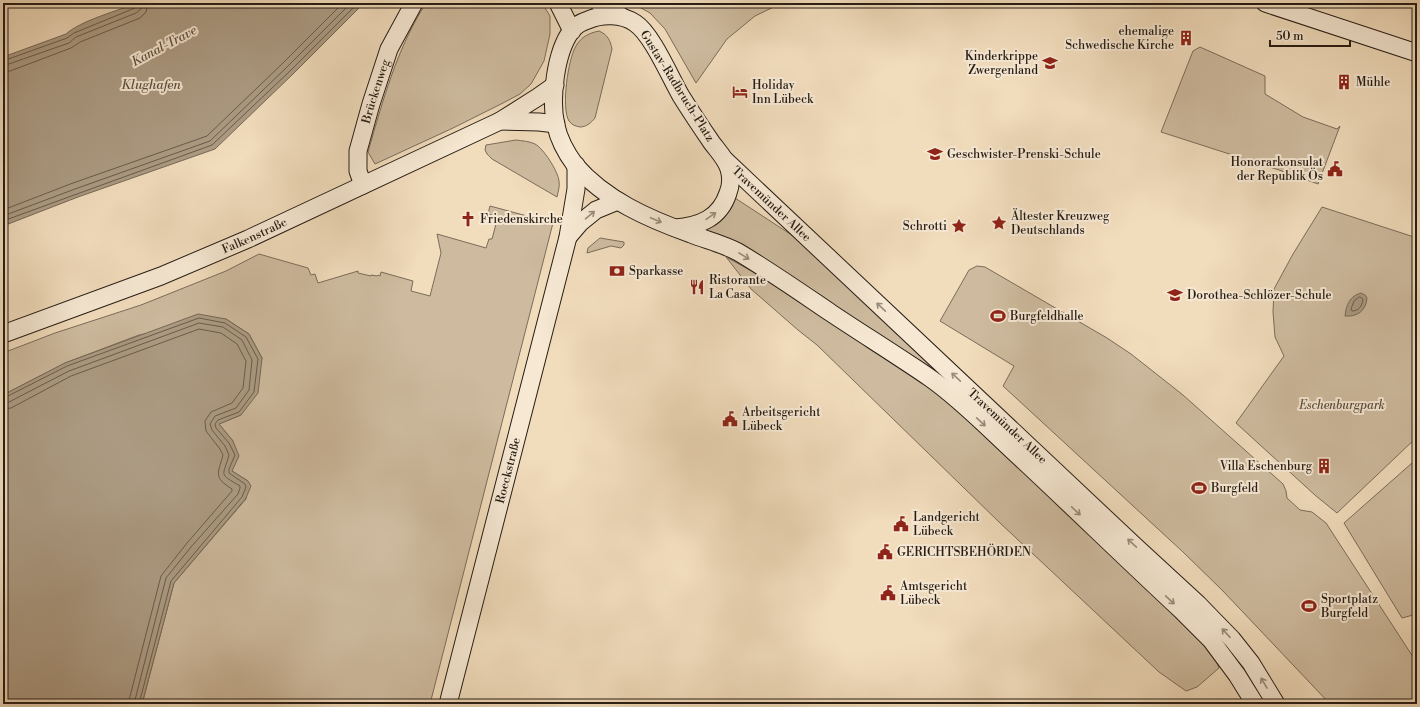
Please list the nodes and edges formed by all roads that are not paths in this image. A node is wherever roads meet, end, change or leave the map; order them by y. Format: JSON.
{"nodes":[{"id":1,"x":414,"y":3,"type":"edge"},
{"id":2,"x":558,"y":3,"type":"edge"},
{"id":3,"x":599,"y":3,"type":"edge"},
{"id":4,"x":1265,"y":3,"type":"edge"},
{"id":5,"x":621,"y":16,"type":"junction"},
{"id":6,"x":572,"y":31,"type":"junction"},
{"id":7,"x":1417,"y":53,"type":"edge"},
{"id":8,"x":554,"y":85,"type":"junction"},
{"id":9,"x":500,"y":121,"type":"junction"},
{"id":10,"x":556,"y":124,"type":"junction"},
{"id":11,"x":725,"y":160,"type":"junction"},
{"id":12,"x":576,"y":165,"type":"junction"},
{"id":13,"x":363,"y":185,"type":"junction"},
{"id":14,"x":618,"y":201,"type":"junction"},
{"id":15,"x":675,"y":228,"type":"junction"},
{"id":16,"x":568,"y":237,"type":"junction"},
{"id":17,"x":3,"y":334,"type":"edge"},
{"id":18,"x":448,"y":704,"type":"edge"},
{"id":19,"x":1255,"y":704,"type":"edge"},
{"id":20,"x":1276,"y":704,"type":"edge"}],
"edges":[{"from":1,"to":13,"type":"main road","name":"Brückenweg"},
{"from":2,"to":6,"type":"main road"},
{"from":3,"to":5,"type":"main road"},
{"from":4,"to":7,"type":"main road"},
{"from":5,"to":6,"type":"main road","name":"Gustav-Radbruch-Platz"},
{"from":5,"to":11,"type":"main road","name":"Gustav-Radbruch-Platz"},
{"from":6,"to":8,"type":"main road","name":"Gustav-Radbruch-Platz"},
{"from":8,"to":9,"type":"main road","name":"Falkenstraße"},
{"from":8,"to":10,"type":"main road","name":"Gustav-Radbruch-Platz"},
{"from":9,"to":10,"type":"main road","name":"Falkenstraße"},
{"from":9,"to":13,"type":"main road","name":"Falkenstraße"},
{"from":10,"to":12,"type":"main road","name":"Gustav-Radbruch-Platz"},
{"from":15,"to":11,"type":"main road","name":"Gustav-Radbruch-Platz","one_way":true},
{"from":20,"to":11,"type":"main road","name":"Travemünder Allee","one_way":true},
{"from":12,"to":14,"type":"main road","name":"Gustav-Radbruch-Platz"},
{"from":12,"to":16,"type":"main road","name":"Roeckstraße"},
{"from":13,"to":17,"type":"main road","name":"Falkenstraße"},
{"from":14,"to":15,"type":"main road","name":"Gustav-Radbruch-Platz","one_way":true},
{"from":16,"to":14,"type":"main road","name":"Roeckstraße","one_way":true},
{"from":15,"to":19,"type":"main road","name":"Travemünder Allee","one_way":true},
{"from":16,"to":18,"type":"main road","name":"Roeckstraße"}]}
